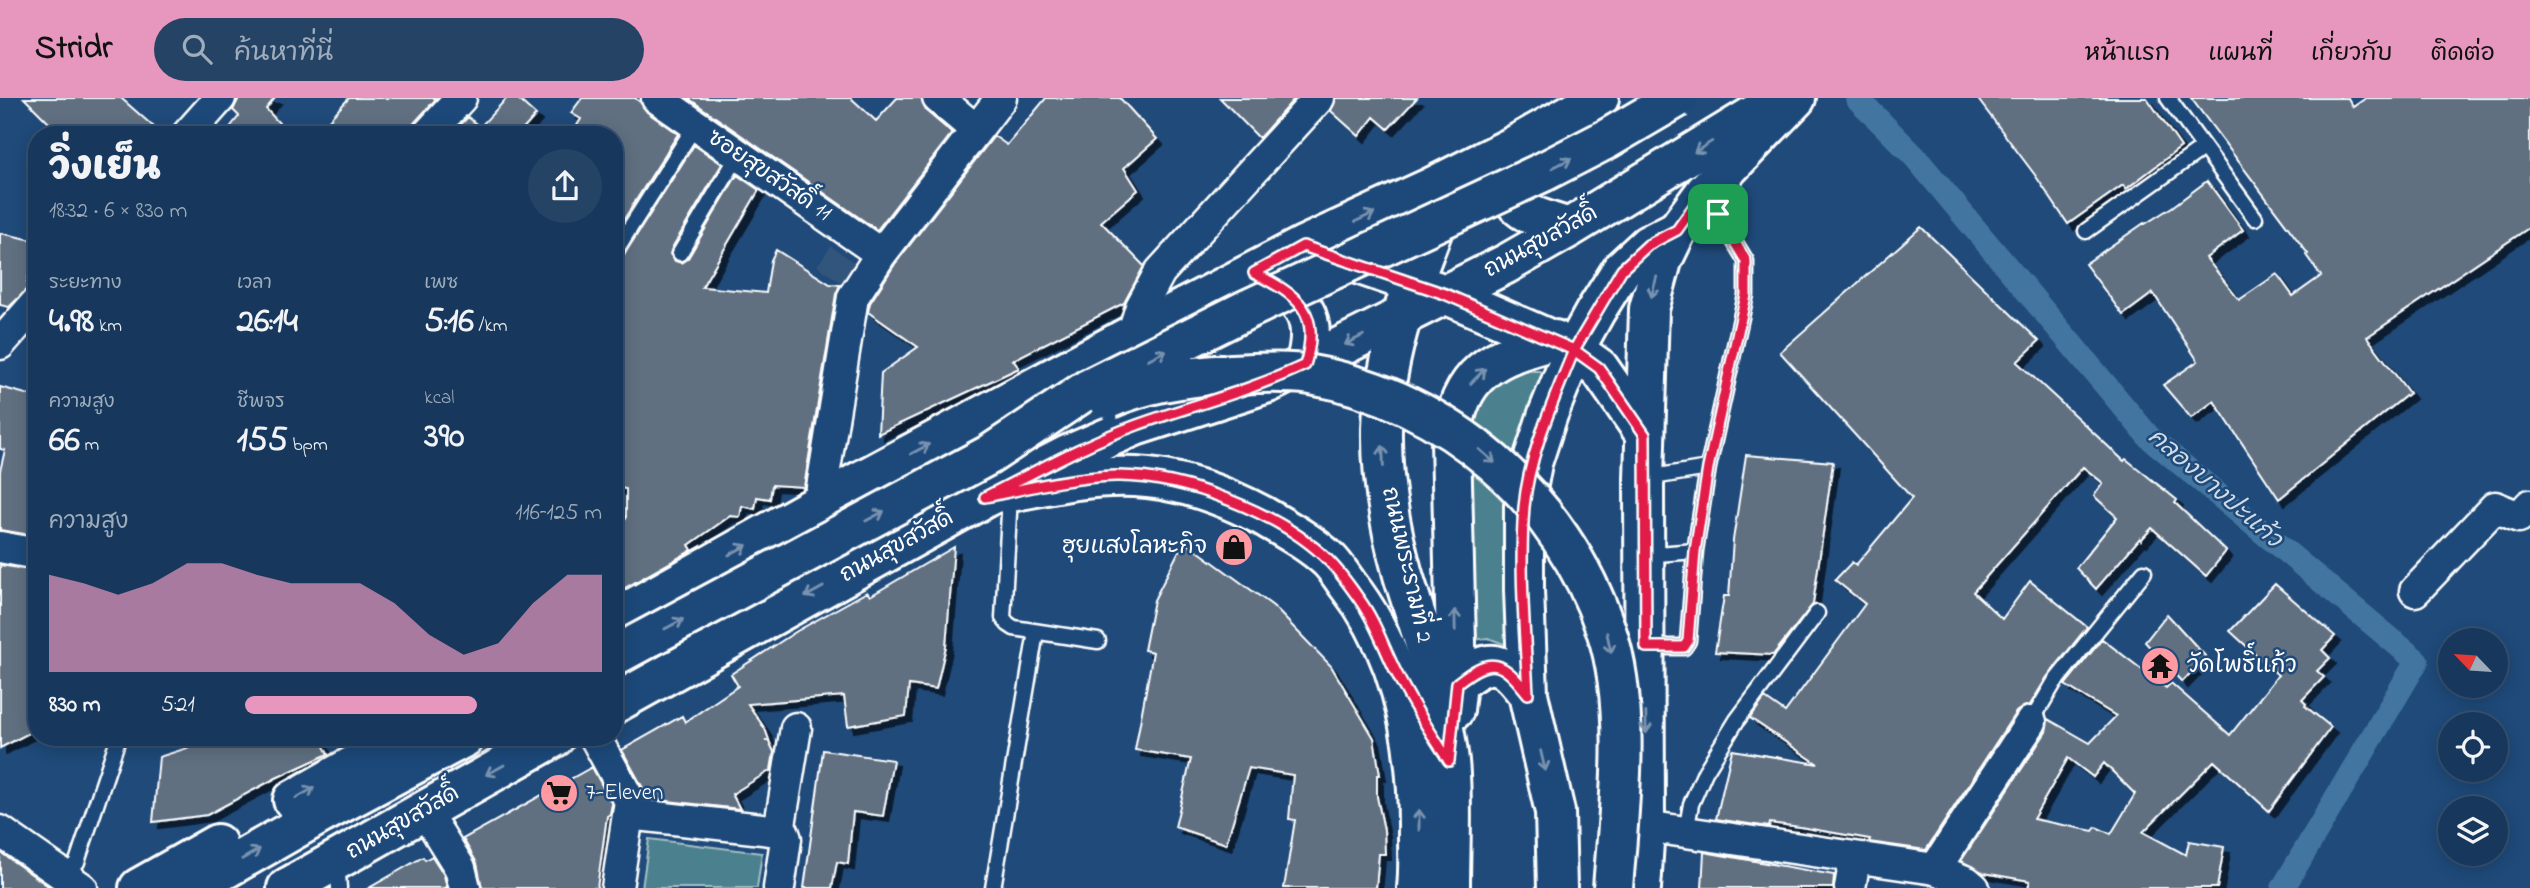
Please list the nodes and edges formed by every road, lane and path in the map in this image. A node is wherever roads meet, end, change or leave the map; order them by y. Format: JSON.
{"nodes":[{"id":1,"x":220,"y":98,"type":"edge"},
{"id":2,"x":461,"y":98,"type":"edge"},
{"id":3,"x":657,"y":98,"type":"edge"},
{"id":4,"x":938,"y":98,"type":"edge"},
{"id":5,"x":1001,"y":98,"type":"edge"},
{"id":6,"x":1319,"y":98,"type":"edge"},
{"id":7,"x":1599,"y":98,"type":"edge"},
{"id":8,"x":1677,"y":98,"type":"edge"},
{"id":9,"x":1782,"y":98,"type":"edge"},
{"id":10,"x":1796,"y":98,"type":"edge"},
{"id":11,"x":2168,"y":98,"type":"edge"},
{"id":12,"x":695,"y":125,"type":"junction"},
{"id":13,"x":195,"y":126,"type":"edge"},
{"id":14,"x":435,"y":126,"type":"edge"},
{"id":15,"x":976,"y":130,"type":"junction"},
{"id":16,"x":1510,"y":148,"type":"junction"},
{"id":17,"x":2203,"y":148,"type":"junction"},
{"id":18,"x":739,"y":154,"type":"junction"},
{"id":19,"x":1464,"y":171,"type":"junction"},
{"id":20,"x":1704,"y":192,"type":"junction"},
{"id":21,"x":2255,"y":218,"type":"dead end"},
{"id":22,"x":1569,"y":228,"type":"junction"},
{"id":23,"x":1677,"y":230,"type":"junction"},
{"id":24,"x":2086,"y":231,"type":"dead end"},
{"id":25,"x":623,"y":239,"type":"edge"},
{"id":26,"x":1303,"y":246,"type":"junction"},
{"id":27,"x":680,"y":253,"type":"dead end"},
{"id":28,"x":881,"y":254,"type":"junction"},
{"id":29,"x":1254,"y":273,"type":"junction"},
{"id":30,"x":1420,"y":297,"type":"junction"},
{"id":31,"x":28,"y":314,"type":"edge"},
{"id":32,"x":1132,"y":335,"type":"junction"},
{"id":33,"x":11,"y":338,"type":"edge"},
{"id":34,"x":1565,"y":345,"type":"junction"},
{"id":35,"x":1305,"y":365,"type":"junction"},
{"id":36,"x":1645,"y":435,"type":"junction"},
{"id":37,"x":989,"y":455,"type":"junction"},
{"id":38,"x":1708,"y":468,"type":"junction"},
{"id":39,"x":1644,"y":479,"type":"junction"},
{"id":40,"x":998,"y":494,"type":"junction"},
{"id":41,"x":2530,"y":505,"type":"edge"},
{"id":42,"x":819,"y":506,"type":"junction"},
{"id":43,"x":0,"y":547,"type":"edge"},
{"id":44,"x":1695,"y":551,"type":"junction"},
{"id":45,"x":28,"y":552,"type":"edge"},
{"id":46,"x":1644,"y":555,"type":"junction"},
{"id":47,"x":2144,"y":572,"type":"dead end"},
{"id":48,"x":2414,"y":591,"type":"dead end"},
{"id":49,"x":1817,"y":613,"type":"dead end"},
{"id":50,"x":623,"y":614,"type":"edge"},
{"id":51,"x":1036,"y":632,"type":"junction"},
{"id":52,"x":1098,"y":641,"type":"dead end"},
{"id":53,"x":1646,"y":647,"type":"junction"},
{"id":54,"x":623,"y":651,"type":"edge"},
{"id":55,"x":1396,"y":672,"type":"junction"},
{"id":56,"x":1457,"y":683,"type":"junction"},
{"id":57,"x":1528,"y":694,"type":"junction"},
{"id":58,"x":623,"y":699,"type":"edge"},
{"id":59,"x":2031,"y":722,"type":"joint"},
{"id":60,"x":796,"y":728,"type":"dead end"},
{"id":61,"x":116,"y":746,"type":"edge"},
{"id":62,"x":384,"y":746,"type":"edge"},
{"id":63,"x":448,"y":746,"type":"edge"},
{"id":64,"x":539,"y":746,"type":"edge"},
{"id":65,"x":600,"y":746,"type":"edge"},
{"id":66,"x":1449,"y":761,"type":"junction"},
{"id":67,"x":424,"y":810,"type":"junction"},
{"id":68,"x":629,"y":814,"type":"junction"},
{"id":69,"x":1645,"y":826,"type":"junction"},
{"id":70,"x":0,"y":831,"type":"edge"},
{"id":71,"x":779,"y":831,"type":"junction"},
{"id":72,"x":1686,"y":832,"type":"junction"},
{"id":73,"x":1855,"y":858,"type":"junction"},
{"id":74,"x":1935,"y":869,"type":"junction"},
{"id":75,"x":338,"y":874,"type":"edge"},
{"id":76,"x":73,"y":882,"type":"edge"},
{"id":77,"x":1633,"y":884,"type":"edge"},
{"id":78,"x":139,"y":888,"type":"edge"},
{"id":79,"x":192,"y":888,"type":"edge"},
{"id":80,"x":287,"y":888,"type":"edge"},
{"id":81,"x":465,"y":888,"type":"edge"},
{"id":82,"x":617,"y":888,"type":"edge"},
{"id":83,"x":779,"y":888,"type":"edge"},
{"id":84,"x":993,"y":888,"type":"edge"},
{"id":85,"x":1417,"y":888,"type":"edge"},
{"id":86,"x":1450,"y":888,"type":"edge"},
{"id":87,"x":1557,"y":888,"type":"edge"},
{"id":88,"x":1850,"y":888,"type":"edge"},
{"id":89,"x":1974,"y":888,"type":"edge"}],
"edges":[{"from":1,"to":13,"type":"street"},
{"from":2,"to":14,"type":"street"},
{"from":3,"to":12,"type":"street","name":"ซอยสุขสวัสดิ์ 11"},
{"from":4,"to":15,"type":"street"},
{"from":5,"to":15,"type":"street"},
{"from":6,"to":32,"type":"street"},
{"from":7,"to":16,"type":"main road"},
{"from":37,"to":8,"type":"main road","one_way":true,"bridge":true},
{"from":9,"to":22,"type":"main road","name":"ถนนสุขสวัสดิ์","one_way":true},
{"from":10,"to":20,"type":"main road"},
{"from":11,"to":17,"type":"lane"},
{"from":12,"to":18,"type":"street","name":"ซอยสุขสวัสดิ์ 11"},
{"from":12,"to":25,"type":"lane"},
{"from":15,"to":28,"type":"street"},
{"from":16,"to":19,"type":"main road"},
{"from":16,"to":22,"type":"main road"},
{"from":17,"to":21,"type":"lane"},
{"from":17,"to":24,"type":"lane"},
{"from":18,"to":27,"type":"lane"},
{"from":18,"to":28,"type":"street","name":"ซอยสุขสวัสดิ์ 11"},
{"from":26,"to":19,"type":"main road","one_way":true},
{"from":19,"to":30,"type":"main road","name":"ถนนพระรามที่ 2"},
{"from":20,"to":23,"type":"main road"},
{"from":20,"to":38,"type":"lane"},
{"from":22,"to":30,"type":"main road","name":"ถนนสุขสวัสดิ์"},
{"from":23,"to":34,"type":"main road"},
{"from":23,"to":36,"type":"main road","one_way":true},
{"from":26,"to":29,"type":"main road"},
{"from":26,"to":30,"type":"main road"},
{"from":28,"to":42,"type":"street"},
{"from":29,"to":32,"type":"main road"},
{"from":29,"to":35,"type":"main road"},
{"from":30,"to":34,"type":"main road"},
{"from":30,"to":35,"type":"main road","name":"ถนนสุขสวัสดิ์","one_way":true},
{"from":66,"to":30,"type":"main road","name":"ถนนพระรามที่ 2","one_way":true},
{"from":31,"to":33,"type":"street"},
{"from":42,"to":32,"type":"main road","one_way":true},
{"from":34,"to":36,"type":"main road"},
{"from":56,"to":34,"type":"main road","one_way":true},
{"from":34,"to":57,"type":"main road"},
{"from":35,"to":40,"type":"main road","name":"ถนนสุขสวัสดิ์"},
{"from":36,"to":39,"type":"main road"},
{"from":54,"to":37,"type":"main road","one_way":true,"bridge":true},
{"from":37,"to":77,"type":"main road","one_way":true,"bridge":true},
{"from":38,"to":39,"type":"lane"},
{"from":38,"to":44,"type":"lane"},
{"from":39,"to":46,"type":"main road"},
{"from":40,"to":51,"type":"lane"},
{"from":40,"to":55,"type":"main road","name":"ถนนพระรามที่ 2"},
{"from":40,"to":58,"type":"main road","name":"ถนนสุขสวัสดิ์","one_way":true},
{"from":41,"to":48,"type":"street"},
{"from":50,"to":42,"type":"main road","one_way":true},
{"from":43,"to":45,"type":"street"},
{"from":44,"to":46,"type":"lane"},
{"from":44,"to":53,"type":"lane"},
{"from":46,"to":53,"type":"main road"},
{"from":47,"to":59,"type":"lane"},
{"from":49,"to":72,"type":"lane"},
{"from":51,"to":52,"type":"lane"},
{"from":51,"to":84,"type":"lane"},
{"from":53,"to":69,"type":"main road","one_way":true},
{"from":55,"to":66,"type":"main road"},
{"from":85,"to":55,"type":"main road","name":"ถนนพระรามที่ 2","one_way":true},
{"from":56,"to":57,"type":"main road"},
{"from":56,"to":66,"type":"main road"},
{"from":57,"to":87,"type":"main road","one_way":true},
{"from":59,"to":74,"type":"street"},
{"from":60,"to":71,"type":"street"},
{"from":61,"to":76,"type":"lane"},
{"from":78,"to":62,"type":"main road","one_way":true},
{"from":79,"to":63,"type":"main road","one_way":true},
{"from":64,"to":67,"type":"main road","name":"ถนนสุขสวัสดิ์","one_way":true},
{"from":65,"to":68,"type":"street"},
{"from":66,"to":86,"type":"main road","name":"ถนนพระรามที่ 2"},
{"from":67,"to":75,"type":"main road","name":"ถนนสุขสวัสดิ์"},
{"from":67,"to":81,"type":"street"},
{"from":68,"to":71,"type":"street"},
{"from":68,"to":82,"type":"street"},
{"from":69,"to":72,"type":"street"},
{"from":69,"to":77,"type":"main road"},
{"from":70,"to":76,"type":"street"},
{"from":71,"to":83,"type":"street"},
{"from":72,"to":73,"type":"street"},
{"from":73,"to":74,"type":"street"},
{"from":73,"to":88,"type":"street"},
{"from":74,"to":89,"type":"street"},
{"from":75,"to":80,"type":"main road","name":"ถนนสุขสวัสดิ์"}]}
